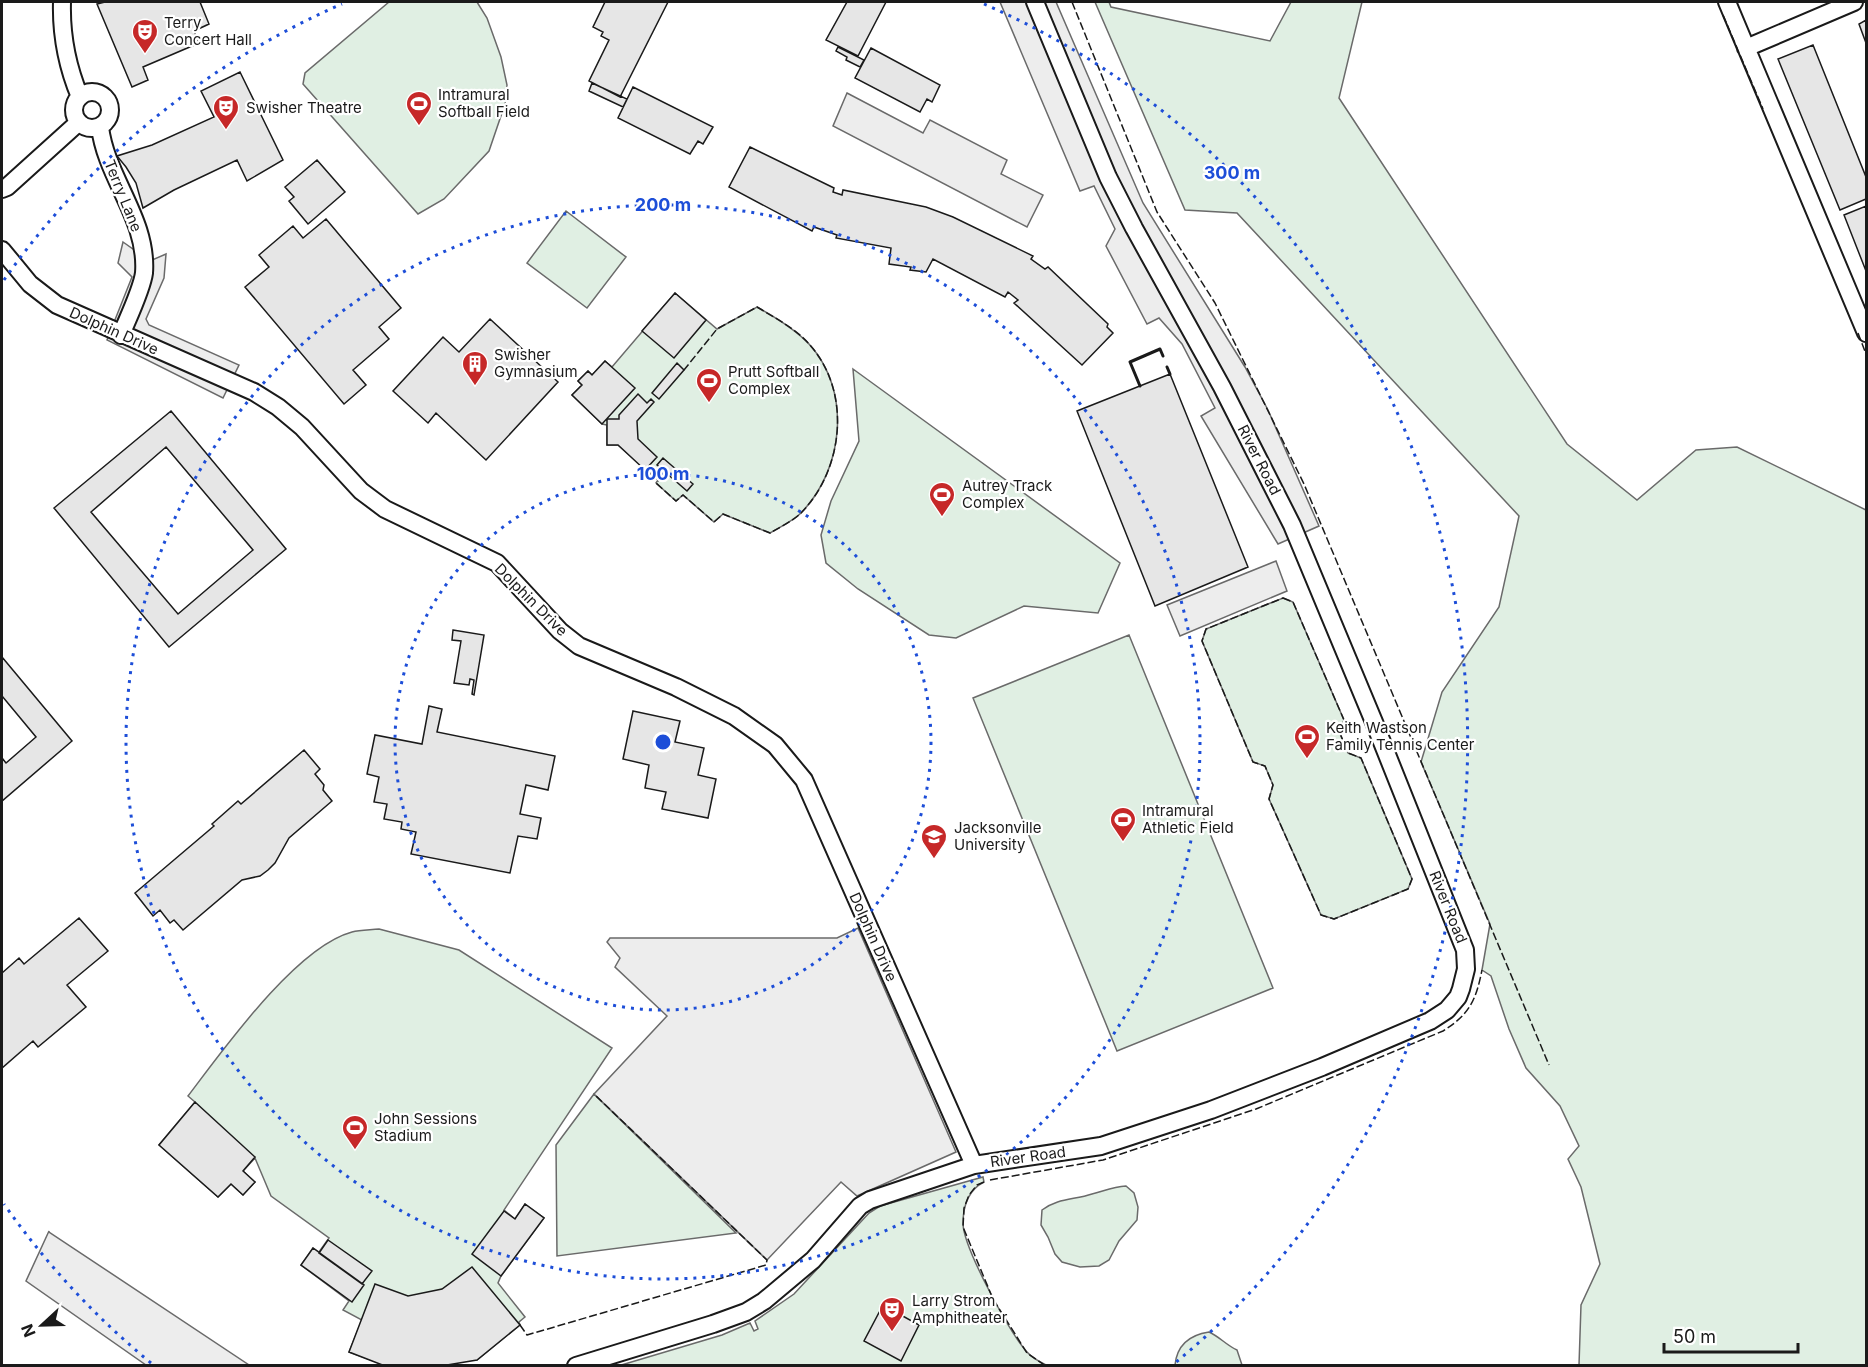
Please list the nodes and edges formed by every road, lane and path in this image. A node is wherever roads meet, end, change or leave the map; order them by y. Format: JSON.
{"nodes":[{"id":1,"x":62,"y":2,"type":"edge"},
{"id":2,"x":1035,"y":2,"type":"edge"},
{"id":3,"x":1726,"y":2,"type":"edge"},
{"id":4,"x":1854,"y":2,"type":"edge"},
{"id":5,"x":1746,"y":48,"type":"junction"},
{"id":6,"x":80,"y":97,"type":"junction"},
{"id":7,"x":78,"y":122,"type":"junction"},
{"id":8,"x":100,"y":127,"type":"junction"},
{"id":9,"x":2,"y":189,"type":"edge"},
{"id":10,"x":2,"y":250,"type":"edge"},
{"id":11,"x":1866,"y":333,"type":"edge"},
{"id":12,"x":122,"y":335,"type":"junction"},
{"id":13,"x":974,"y":1165,"type":"junction"},
{"id":14,"x":576,"y":1365,"type":"edge"}],
"edges":[{"from":1,"to":6,"type":"street"},
{"from":2,"to":13,"type":"street","name":"River Road"},
{"from":3,"to":5,"type":"street"},
{"from":4,"to":5,"type":"street"},
{"from":5,"to":11,"type":"street"},
{"from":6,"to":7,"type":"street"},
{"from":6,"to":8,"type":"street"},
{"from":7,"to":8,"type":"street"},
{"from":7,"to":9,"type":"street"},
{"from":8,"to":12,"type":"street","name":"Terry Lane"},
{"from":10,"to":12,"type":"street","name":"Dolphin Drive"},
{"from":12,"to":13,"type":"street","name":"Dolphin Drive"},
{"from":13,"to":14,"type":"street","name":"River Road"}]}
